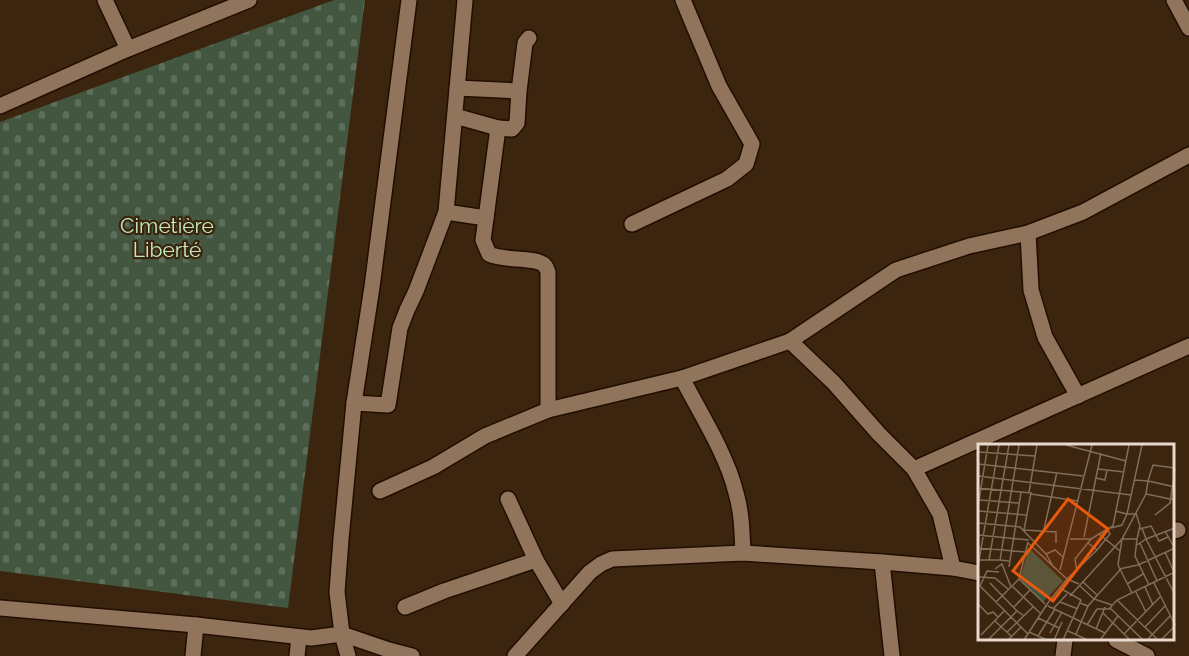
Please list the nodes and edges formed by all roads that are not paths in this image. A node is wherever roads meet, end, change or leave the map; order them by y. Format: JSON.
{"nodes":[{"id":1,"x":105,"y":0,"type":"edge"},
{"id":2,"x":249,"y":0,"type":"edge"},
{"id":3,"x":408,"y":0,"type":"edge"},
{"id":4,"x":465,"y":0,"type":"edge"},
{"id":5,"x":684,"y":0,"type":"edge"},
{"id":6,"x":1174,"y":0,"type":"edge"},
{"id":7,"x":1189,"y":28,"type":"edge"},
{"id":8,"x":529,"y":38,"type":"dead end"},
{"id":9,"x":128,"y":49,"type":"junction"},
{"id":10,"x":457,"y":88,"type":"junction"},
{"id":11,"x":519,"y":91,"type":"junction"},
{"id":12,"x":0,"y":106,"type":"edge"},
{"id":13,"x":455,"y":116,"type":"junction"},
{"id":14,"x":498,"y":128,"type":"junction"},
{"id":15,"x":1189,"y":155,"type":"edge"},
{"id":16,"x":446,"y":212,"type":"junction"},
{"id":17,"x":486,"y":218,"type":"junction"},
{"id":18,"x":632,"y":224,"type":"dead end"},
{"id":19,"x":1028,"y":233,"type":"junction"},
{"id":20,"x":790,"y":340,"type":"junction"},
{"id":21,"x":1189,"y":346,"type":"edge"},
{"id":22,"x":681,"y":378,"type":"junction"},
{"id":23,"x":1078,"y":396,"type":"junction"},
{"id":24,"x":354,"y":403,"type":"junction"},
{"id":25,"x":548,"y":410,"type":"junction"},
{"id":26,"x":914,"y":469,"type":"junction"},
{"id":27,"x":380,"y":491,"type":"dead end"},
{"id":28,"x":508,"y":499,"type":"dead end"},
{"id":29,"x":743,"y":553,"type":"junction"},
{"id":30,"x":536,"y":560,"type":"junction"},
{"id":31,"x":882,"y":562,"type":"junction"},
{"id":32,"x":953,"y":568,"type":"junction"},
{"id":33,"x":978,"y":573,"type":"edge"},
{"id":34,"x":562,"y":604,"type":"junction"},
{"id":35,"x":405,"y":607,"type":"dead end"},
{"id":36,"x":0,"y":608,"type":"edge"},
{"id":37,"x":196,"y":625,"type":"junction"},
{"id":38,"x":342,"y":634,"type":"junction"},
{"id":39,"x":299,"y":637,"type":"junction"},
{"id":40,"x":1065,"y":641,"type":"edge"},
{"id":41,"x":1120,"y":641,"type":"edge"},
{"id":42,"x":193,"y":656,"type":"edge"},
{"id":43,"x":297,"y":656,"type":"edge"},
{"id":44,"x":348,"y":656,"type":"edge"},
{"id":45,"x":412,"y":656,"type":"edge"},
{"id":46,"x":515,"y":656,"type":"edge"},
{"id":47,"x":892,"y":656,"type":"edge"},
{"id":48,"x":1063,"y":656,"type":"edge"},
{"id":49,"x":1147,"y":656,"type":"edge"}],
"edges":[{"from":1,"to":9,"type":"street"},
{"from":2,"to":9,"type":"street"},
{"from":3,"to":24,"type":"street"},
{"from":4,"to":10,"type":"street"},
{"from":5,"to":18,"type":"street"},
{"from":6,"to":7,"type":"street"},
{"from":8,"to":11,"type":"street"},
{"from":9,"to":12,"type":"street"},
{"from":10,"to":11,"type":"street"},
{"from":10,"to":13,"type":"street"},
{"from":11,"to":14,"type":"street"},
{"from":13,"to":14,"type":"street"},
{"from":13,"to":16,"type":"street"},
{"from":14,"to":17,"type":"street"},
{"from":15,"to":19,"type":"street"},
{"from":16,"to":17,"type":"street"},
{"from":16,"to":24,"type":"street"},
{"from":17,"to":25,"type":"street"},
{"from":19,"to":20,"type":"street"},
{"from":19,"to":23,"type":"street"},
{"from":20,"to":22,"type":"street"},
{"from":20,"to":26,"type":"street"},
{"from":21,"to":23,"type":"street"},
{"from":22,"to":25,"type":"street"},
{"from":22,"to":29,"type":"street"},
{"from":23,"to":26,"type":"street"},
{"from":24,"to":38,"type":"street"},
{"from":25,"to":27,"type":"street"},
{"from":26,"to":32,"type":"street"},
{"from":28,"to":30,"type":"street"},
{"from":29,"to":31,"type":"street"},
{"from":29,"to":34,"type":"street"},
{"from":30,"to":34,"type":"street"},
{"from":30,"to":35,"type":"street"},
{"from":31,"to":32,"type":"street"},
{"from":31,"to":47,"type":"street"},
{"from":32,"to":33,"type":"street"},
{"from":34,"to":46,"type":"street"},
{"from":36,"to":37,"type":"street"},
{"from":37,"to":39,"type":"street"},
{"from":37,"to":42,"type":"street"},
{"from":38,"to":39,"type":"street"},
{"from":38,"to":44,"type":"street"},
{"from":38,"to":45,"type":"street"},
{"from":39,"to":43,"type":"street"},
{"from":40,"to":48,"type":"street"},
{"from":41,"to":49,"type":"street"}]}
